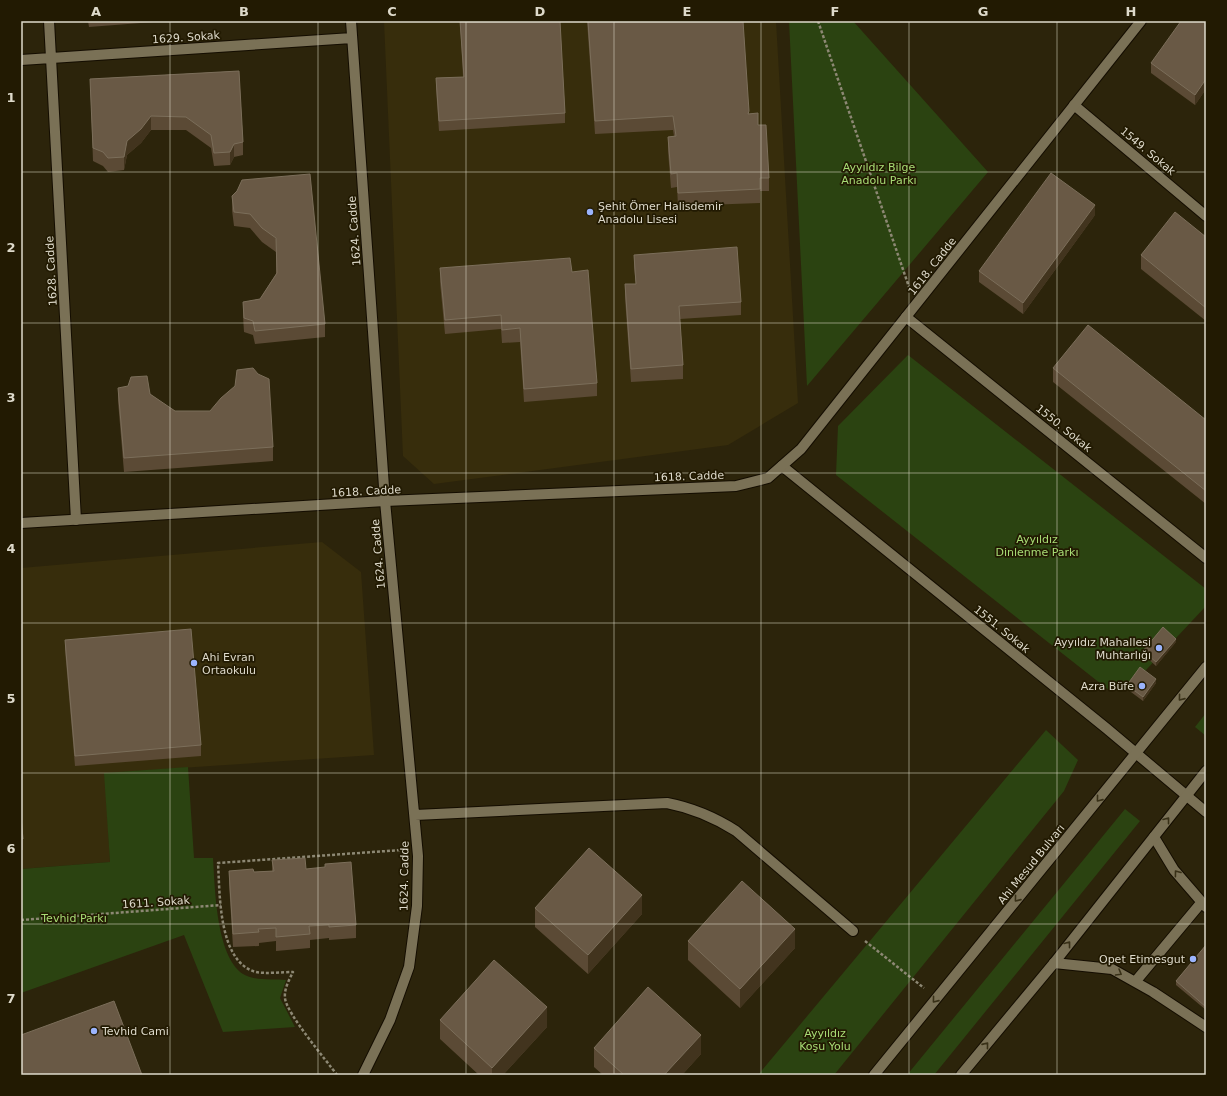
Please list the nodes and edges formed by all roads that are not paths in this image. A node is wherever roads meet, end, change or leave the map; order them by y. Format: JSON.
{"nodes":[{"id":1,"x":49,"y":21,"type":"edge"},
{"id":2,"x":351,"y":21,"type":"edge"},
{"id":3,"x":1141,"y":21,"type":"edge"},
{"id":4,"x":352,"y":38,"type":"junction"},
{"id":5,"x":52,"y":58,"type":"junction"},
{"id":6,"x":21,"y":60,"type":"edge"},
{"id":7,"x":1074,"y":105,"type":"junction"},
{"id":8,"x":1206,"y":216,"type":"edge"},
{"id":9,"x":906,"y":317,"type":"junction"},
{"id":10,"x":782,"y":466,"type":"junction"},
{"id":11,"x":386,"y":501,"type":"junction"},
{"id":12,"x":76,"y":520,"type":"junction"},
{"id":13,"x":21,"y":523,"type":"edge"},
{"id":14,"x":1206,"y":558,"type":"edge"},
{"id":15,"x":1206,"y":668,"type":"edge"},
{"id":16,"x":1136,"y":753,"type":"junction"},
{"id":17,"x":1206,"y":771,"type":"edge"},
{"id":18,"x":1186,"y":796,"type":"junction"},
{"id":19,"x":1206,"y":812,"type":"edge"},
{"id":20,"x":415,"y":815,"type":"junction"},
{"id":21,"x":1154,"y":837,"type":"junction"},
{"id":22,"x":1204,"y":905,"type":"edge"},
{"id":23,"x":852,"y":931,"type":"road end"},
{"id":24,"x":1054,"y":962,"type":"junction"},
{"id":25,"x":1135,"y":982,"type":"junction"},
{"id":26,"x":1206,"y":1027,"type":"edge"},
{"id":27,"x":363,"y":1075,"type":"edge"},
{"id":28,"x":874,"y":1075,"type":"edge"},
{"id":29,"x":961,"y":1075,"type":"edge"}],
"edges":[{"from":1,"to":5,"type":"street","name":"1628. Cadde"},
{"from":2,"to":4,"type":"street","name":"1624. Cadde"},
{"from":3,"to":7,"type":"street","name":"1618. Cadde"},
{"from":4,"to":5,"type":"street","name":"1629. Sokak"},
{"from":4,"to":11,"type":"street","name":"1624. Cadde"},
{"from":5,"to":6,"type":"street","name":"1629. Sokak"},
{"from":5,"to":12,"type":"street","name":"1628. Cadde"},
{"from":7,"to":8,"type":"street","name":"1549. Sokak"},
{"from":7,"to":9,"type":"street","name":"1618. Cadde"},
{"from":9,"to":10,"type":"street","name":"1618. Cadde"},
{"from":9,"to":14,"type":"street","name":"1550. Sokak"},
{"from":10,"to":11,"type":"street","name":"1618. Cadde"},
{"from":10,"to":16,"type":"street","name":"1551. Sokak"},
{"from":11,"to":12,"type":"street","name":"1618. Cadde"},
{"from":11,"to":20,"type":"street","name":"1624. Cadde"},
{"from":12,"to":13,"type":"street","name":"1618. Cadde"},
{"from":15,"to":16,"type":"street","name":"Ahi Mesud Bulvarı","one_way":true},
{"from":16,"to":18,"type":"street","name":"1551. Sokak"},
{"from":16,"to":28,"type":"street","name":"Ahi Mesud Bulvarı","one_way":true},
{"from":17,"to":18,"type":"street"},
{"from":18,"to":19,"type":"street","name":"1551. Sokak"},
{"from":21,"to":18,"type":"street","one_way":true},
{"from":20,"to":23,"type":"street"},
{"from":20,"to":27,"type":"street","name":"1624. Cadde"},
{"from":22,"to":21,"type":"street","one_way":true},
{"from":24,"to":21,"type":"street","one_way":true},
{"from":22,"to":25,"type":"street"},
{"from":24,"to":25,"type":"street","one_way":true},
{"from":29,"to":24,"type":"street","one_way":true},
{"from":25,"to":26,"type":"street"}]}
